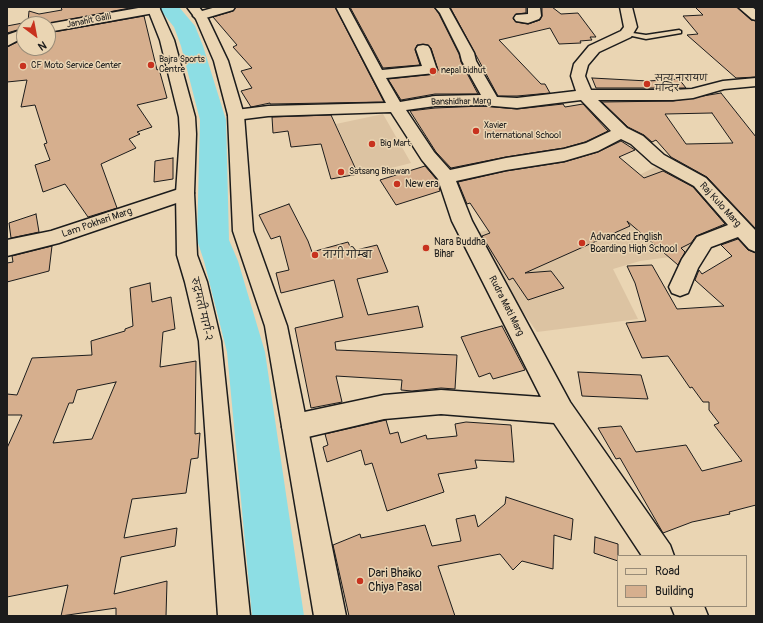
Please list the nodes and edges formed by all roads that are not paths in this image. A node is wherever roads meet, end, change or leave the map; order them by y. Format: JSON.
{"nodes":[{"id":1,"x":229,"y":7,"type":"edge"},
{"id":2,"x":342,"y":7,"type":"edge"},
{"id":3,"x":441,"y":7,"type":"edge"},
{"id":4,"x":534,"y":7,"type":"edge"},
{"id":5,"x":626,"y":7,"type":"edge"},
{"id":6,"x":744,"y":7,"type":"edge"},
{"id":7,"x":154,"y":8,"type":"edge"},
{"id":8,"x":196,"y":11,"type":"edge"},
{"id":9,"x":756,"y":16,"type":"edge"},
{"id":10,"x":520,"y":18,"type":"dead end"},
{"id":11,"x":56,"y":26,"type":"edge"},
{"id":12,"x":679,"y":32,"type":"dead end"},
{"id":13,"x":626,"y":34,"type":"junction"},
{"id":14,"x":16,"y":35,"type":"edge"},
{"id":15,"x":7,"y":42,"type":"edge"},
{"id":16,"x":423,"y":49,"type":"dead end"},
{"id":17,"x":377,"y":75,"type":"junction"},
{"id":18,"x":756,"y":82,"type":"edge"},
{"id":19,"x":585,"y":95,"type":"junction"},
{"id":20,"x":483,"y":100,"type":"junction"},
{"id":21,"x":396,"y":107,"type":"junction"},
{"id":22,"x":236,"y":115,"type":"junction"},
{"id":23,"x":621,"y":132,"type":"junction"},
{"id":24,"x":446,"y":177,"type":"junction"},
{"id":25,"x":185,"y":193,"type":"junction"},
{"id":26,"x":740,"y":228,"type":"junction"},
{"id":27,"x":756,"y":244,"type":"edge"},
{"id":28,"x":7,"y":248,"type":"edge"},
{"id":29,"x":680,"y":287,"type":"dead end"},
{"id":30,"x":560,"y":411,"type":"junction"},
{"id":31,"x":295,"y":427,"type":"junction"},
{"id":32,"x":658,"y":555,"type":"edge"},
{"id":33,"x":688,"y":607,"type":"edge"},
{"id":34,"x":234,"y":616,"type":"edge"},
{"id":35,"x":330,"y":616,"type":"edge"},
{"id":36,"x":692,"y":616,"type":"edge"}],
"edges":[{"from":1,"to":8,"type":"street"},
{"from":2,"to":17,"type":"street","name":"Rudra Mati Marg"},
{"from":3,"to":20,"type":"street"},
{"from":4,"to":10,"type":"street"},
{"from":5,"to":13,"type":"street"},
{"from":6,"to":9,"type":"street"},
{"from":7,"to":11,"type":"street","name":"Janahit Galli"},
{"from":7,"to":25,"type":"street","name":"रुद्रमती मार्ग-२"},
{"from":8,"to":22,"type":"street"},
{"from":12,"to":13,"type":"lane"},
{"from":13,"to":19,"type":"street"},
{"from":14,"to":15,"type":"street"},
{"from":16,"to":17,"type":"street"},
{"from":17,"to":21,"type":"street","name":"Rudra Mati Marg"},
{"from":18,"to":19,"type":"street","name":"Banshidhar Marg"},
{"from":19,"to":20,"type":"street","name":"Banshidhar Marg"},
{"from":19,"to":23,"type":"street","name":"Raj Kulo Marg"},
{"from":20,"to":21,"type":"street","name":"Banshidhar Marg"},
{"from":21,"to":22,"type":"street","name":"Banshidhar Marg"},
{"from":21,"to":24,"type":"street","name":"Rudra Mati Marg"},
{"from":22,"to":31,"type":"street"},
{"from":23,"to":24,"type":"street"},
{"from":23,"to":26,"type":"street","name":"Raj Kulo Marg"},
{"from":24,"to":30,"type":"street","name":"Rudra Mati Marg"},
{"from":25,"to":28,"type":"street","name":"Lam Pokhari Marg"},
{"from":25,"to":34,"type":"street","name":"रुद्रमती मार्ग-२"},
{"from":26,"to":27,"type":"street","name":"Raj Kulo Marg"},
{"from":26,"to":29,"type":"street"},
{"from":30,"to":31,"type":"street"},
{"from":30,"to":32,"type":"street","name":"Rudra Mati Marg"},
{"from":31,"to":35,"type":"street"},
{"from":33,"to":36,"type":"street"}]}
